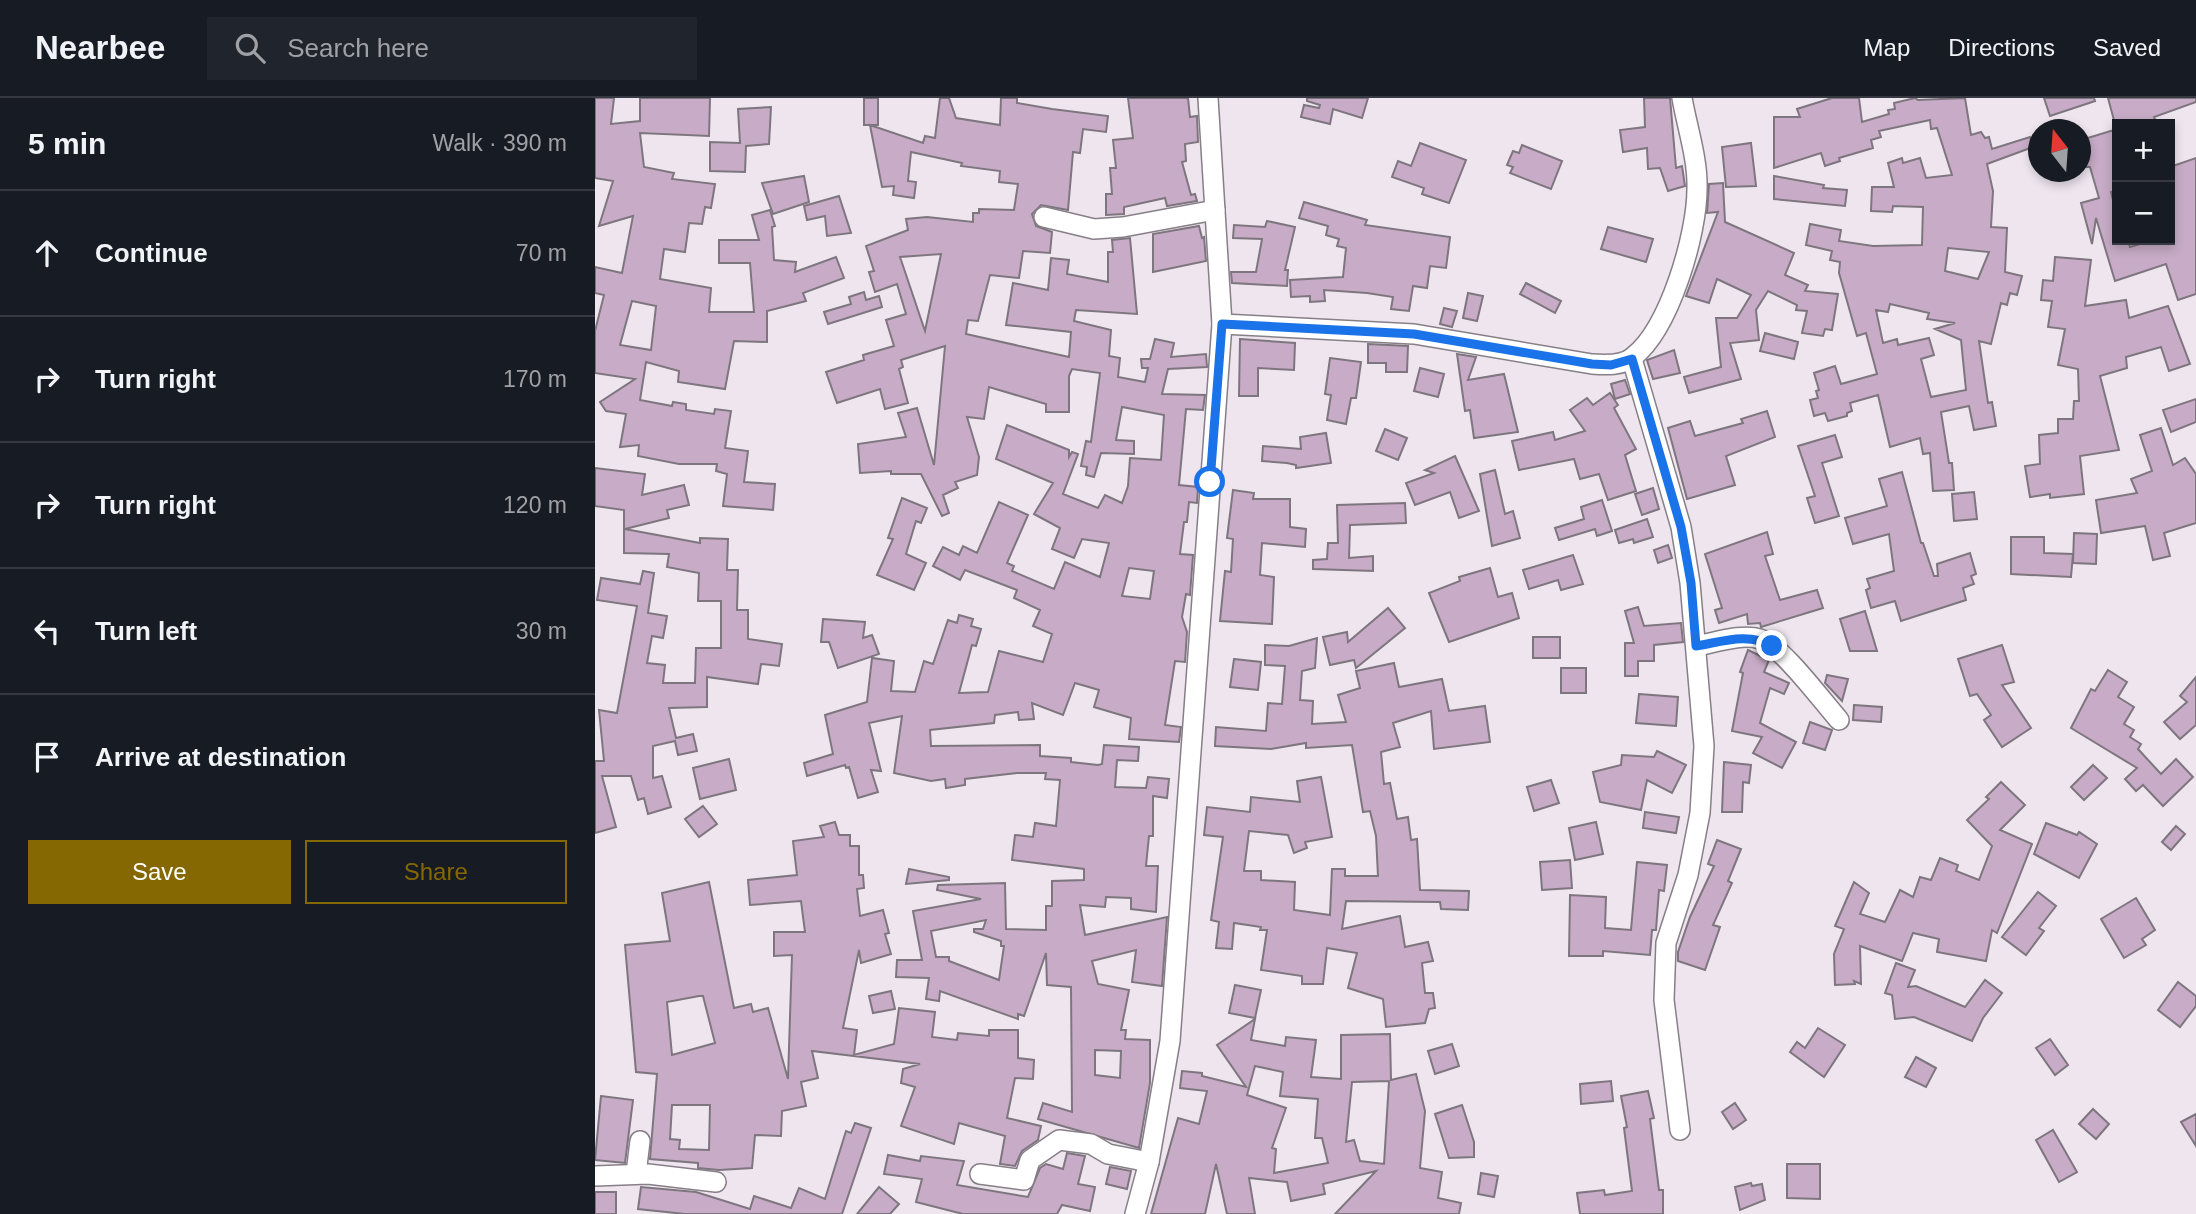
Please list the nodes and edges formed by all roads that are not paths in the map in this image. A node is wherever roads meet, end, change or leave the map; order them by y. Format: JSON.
{"nodes":[{"id":1,"x":1208,"y":98,"type":"edge"},
{"id":2,"x":1682,"y":98,"type":"edge"},
{"id":3,"x":1215,"y":210,"type":"junction"},
{"id":4,"x":1045,"y":217,"type":"dead end"},
{"id":5,"x":1222,"y":324,"type":"junction"},
{"id":6,"x":1632,"y":359,"type":"junction"},
{"id":7,"x":1696,"y":646,"type":"junction"},
{"id":8,"x":1839,"y":720,"type":"dead end"},
{"id":9,"x":1680,"y":1130,"type":"dead end"},
{"id":10,"x":641,"y":1141,"type":"dead end"},
{"id":11,"x":1149,"y":1162,"type":"junction"},
{"id":12,"x":636,"y":1174,"type":"junction"},
{"id":13,"x":980,"y":1174,"type":"dead end"},
{"id":14,"x":595,"y":1176,"type":"edge"},
{"id":15,"x":716,"y":1182,"type":"dead end"},
{"id":16,"x":1135,"y":1214,"type":"edge"}],
"edges":[{"from":1,"to":3,"type":"street"},
{"from":2,"to":6,"type":"street"},
{"from":3,"to":4,"type":"street"},
{"from":3,"to":5,"type":"street"},
{"from":5,"to":6,"type":"street"},
{"from":5,"to":11,"type":"street"},
{"from":6,"to":7,"type":"street"},
{"from":7,"to":8,"type":"street"},
{"from":7,"to":9,"type":"street"},
{"from":10,"to":12,"type":"street"},
{"from":11,"to":13,"type":"street"},
{"from":11,"to":16,"type":"street"},
{"from":12,"to":14,"type":"street"},
{"from":12,"to":15,"type":"street"}]}
